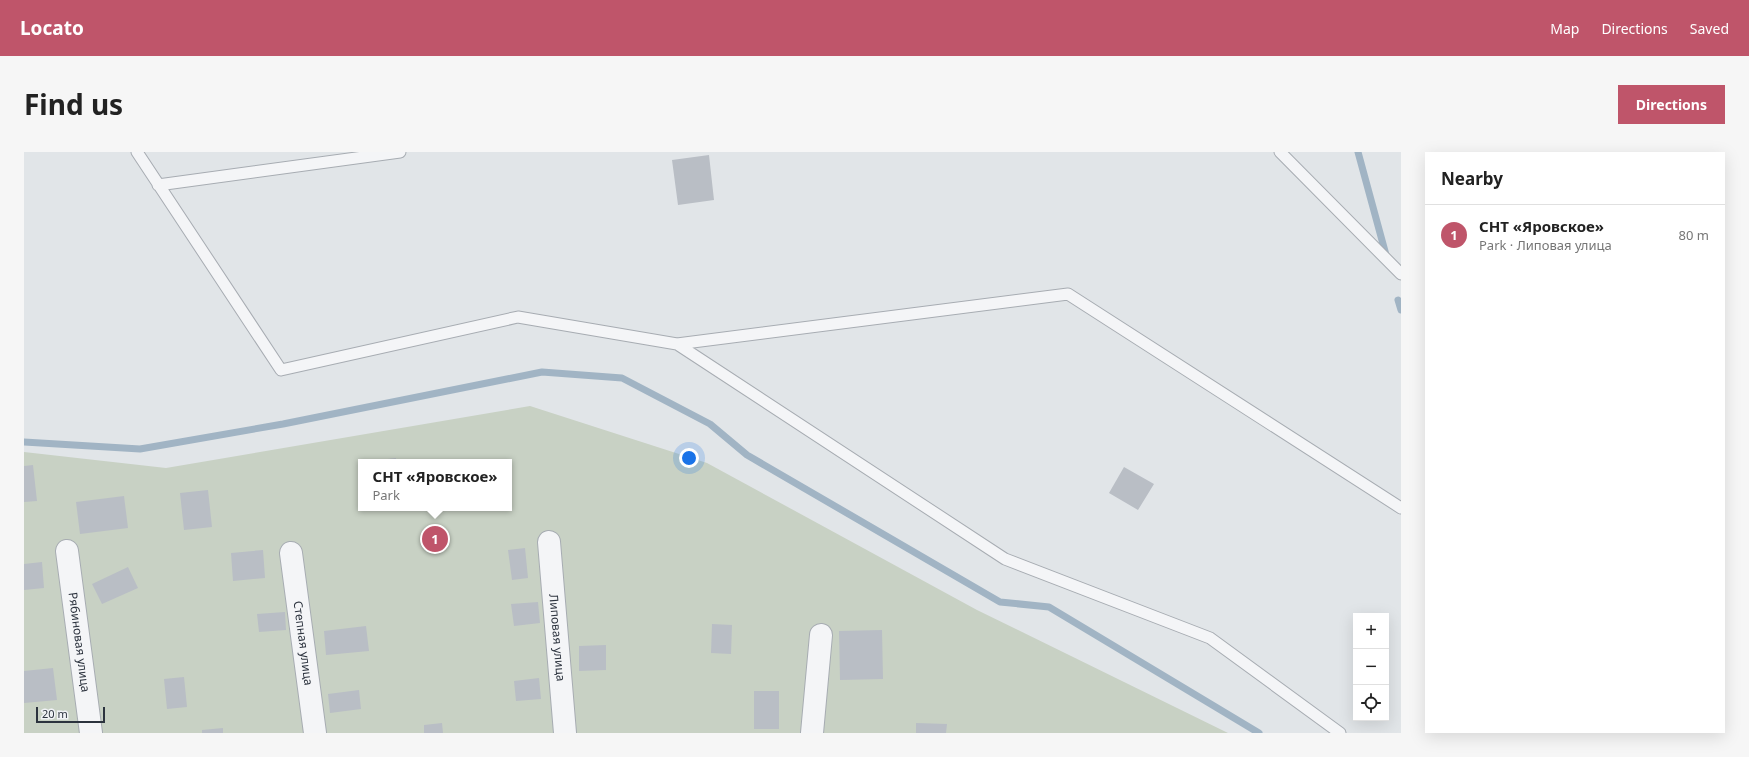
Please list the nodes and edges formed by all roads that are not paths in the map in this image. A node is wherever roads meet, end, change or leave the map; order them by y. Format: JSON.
{"nodes":[{"id":1,"x":137,"y":152,"type":"edge"},
{"id":2,"x":400,"y":152,"type":"edge"},
{"id":3,"x":1280,"y":152,"type":"edge"},
{"id":4,"x":158,"y":185,"type":"junction"},
{"id":5,"x":1401,"y":274,"type":"edge"},
{"id":6,"x":677,"y":344,"type":"junction"},
{"id":7,"x":1401,"y":508,"type":"edge"},
{"id":8,"x":549,"y":542,"type":"dead end"},
{"id":9,"x":67,"y":551,"type":"dead end"},
{"id":10,"x":291,"y":553,"type":"dead end"},
{"id":11,"x":820,"y":635,"type":"dead end"},
{"id":12,"x":91,"y":733,"type":"edge"},
{"id":13,"x":315,"y":733,"type":"edge"},
{"id":14,"x":565,"y":733,"type":"edge"},
{"id":15,"x":812,"y":733,"type":"edge"},
{"id":16,"x":1340,"y":733,"type":"edge"}],
"edges":[{"from":1,"to":4,"type":"lane"},
{"from":2,"to":4,"type":"lane"},
{"from":3,"to":5,"type":"lane"},
{"from":4,"to":6,"type":"lane"},
{"from":6,"to":7,"type":"lane"},
{"from":6,"to":16,"type":"lane"},
{"from":8,"to":14,"type":"street","name":"Липовая улица"},
{"from":9,"to":12,"type":"street","name":"Рябиновая улица"},
{"from":10,"to":13,"type":"street","name":"Степная улица"},
{"from":11,"to":15,"type":"street"}]}
